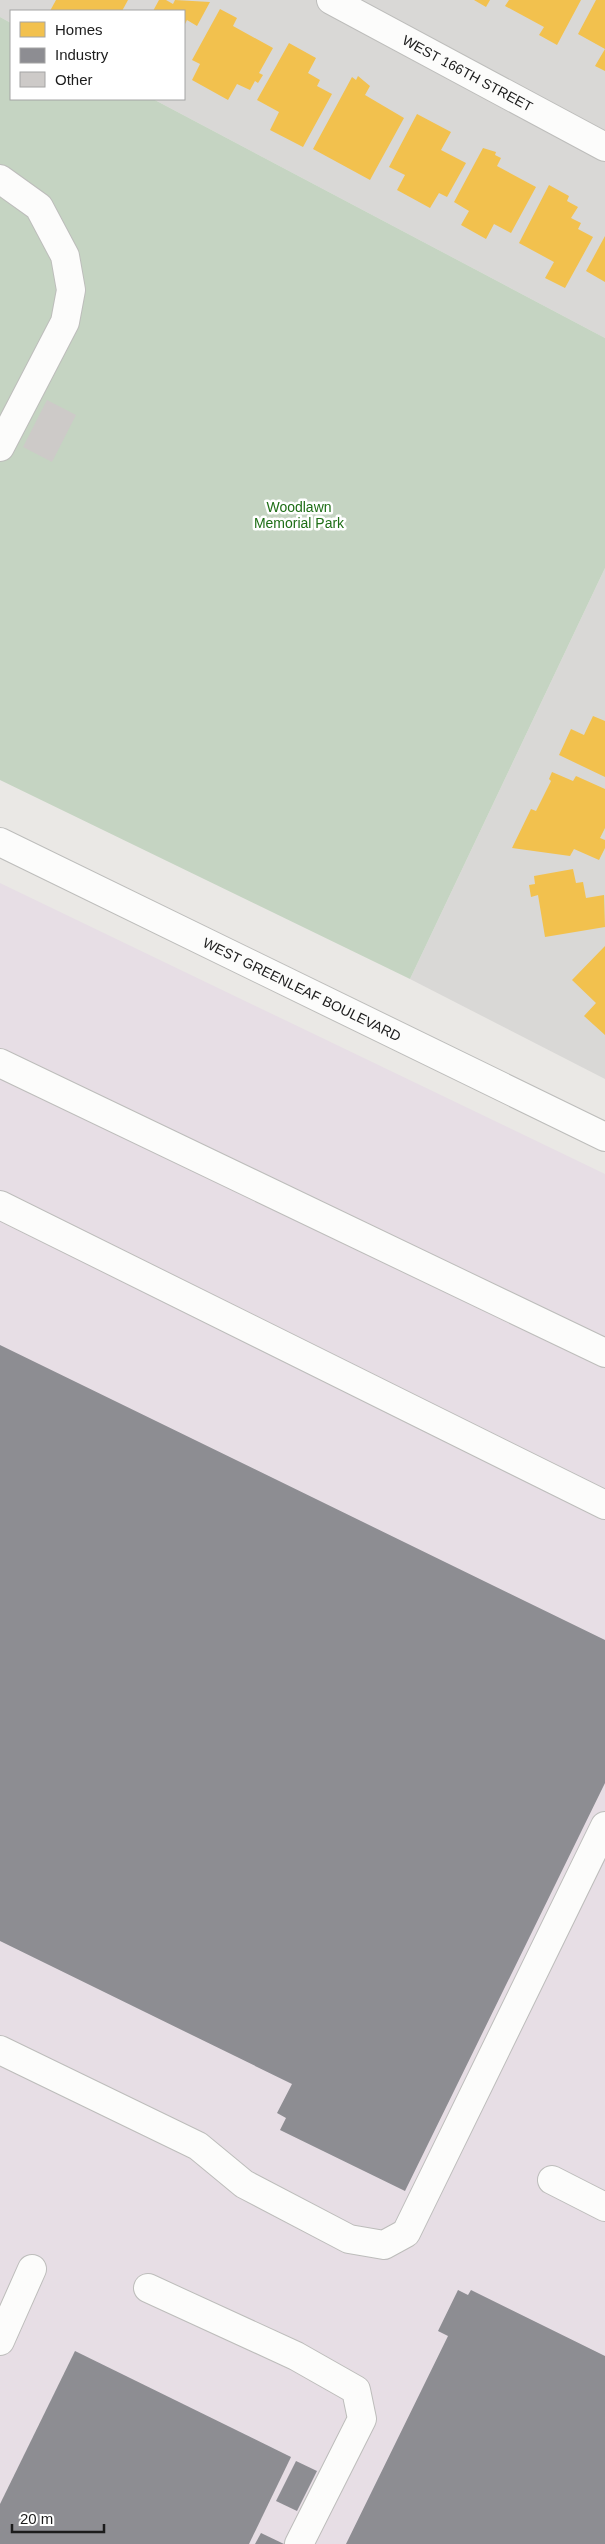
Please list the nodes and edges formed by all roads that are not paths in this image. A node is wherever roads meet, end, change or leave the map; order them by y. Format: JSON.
{"nodes":[{"id":1,"x":331,"y":0,"type":"edge"},
{"id":2,"x":605,"y":147,"type":"edge"},
{"id":3,"x":0,"y":178,"type":"edge"},
{"id":4,"x":0,"y":447,"type":"edge"},
{"id":5,"x":0,"y":842,"type":"edge"},
{"id":6,"x":0,"y":1063,"type":"edge"},
{"id":7,"x":605,"y":1138,"type":"edge"},
{"id":8,"x":0,"y":1205,"type":"edge"},
{"id":9,"x":605,"y":1353,"type":"edge"},
{"id":10,"x":605,"y":1505,"type":"edge"},
{"id":11,"x":605,"y":1826,"type":"edge"},
{"id":12,"x":0,"y":2050,"type":"edge"},
{"id":13,"x":552,"y":2180,"type":"dead end"},
{"id":14,"x":605,"y":2207,"type":"edge"},
{"id":15,"x":32,"y":2269,"type":"dead end"},
{"id":16,"x":148,"y":2288,"type":"dead end"},
{"id":17,"x":0,"y":2341,"type":"edge"},
{"id":18,"x":299,"y":2544,"type":"edge"}],
"edges":[{"from":1,"to":2,"type":"street","name":"WEST 166TH STREET"},
{"from":3,"to":4,"type":"street"},
{"from":5,"to":7,"type":"street","name":"WEST GREENLEAF BOULEVARD"},
{"from":6,"to":9,"type":"street"},
{"from":8,"to":10,"type":"street"},
{"from":11,"to":12,"type":"street"},
{"from":13,"to":14,"type":"street"},
{"from":15,"to":17,"type":"street"},
{"from":16,"to":18,"type":"street"}]}
